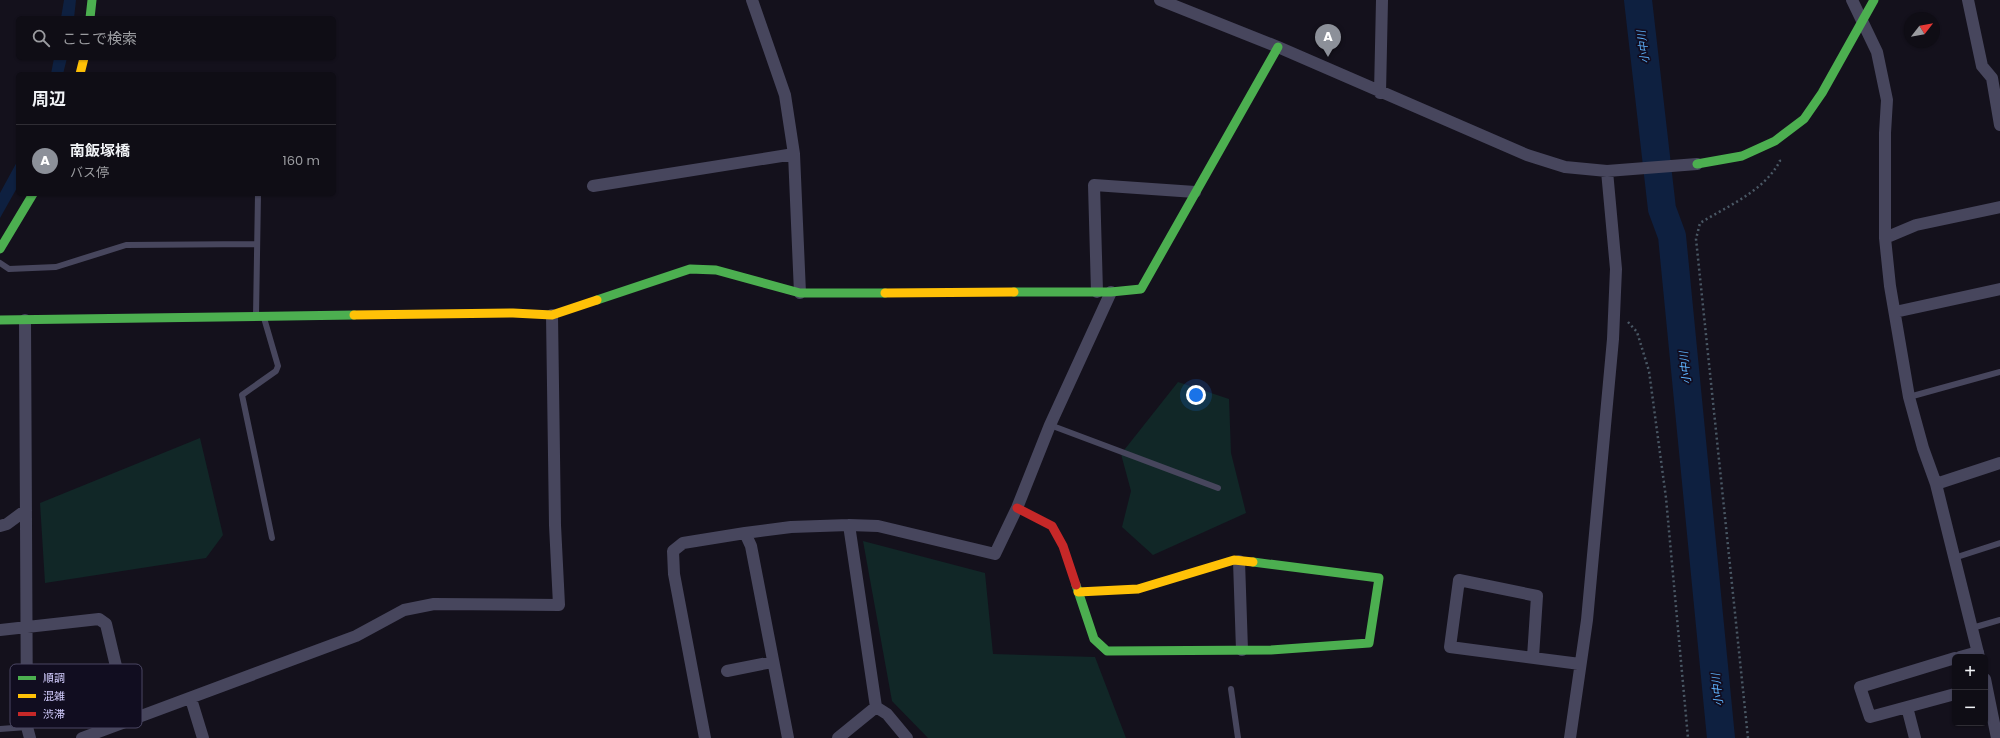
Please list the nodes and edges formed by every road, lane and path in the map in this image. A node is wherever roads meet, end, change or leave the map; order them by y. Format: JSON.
{"nodes":[{"id":1,"x":92,"y":0,"type":"edge"},
{"id":2,"x":752,"y":0,"type":"edge"},
{"id":3,"x":1160,"y":0,"type":"edge"},
{"id":4,"x":1382,"y":0,"type":"edge"},
{"id":5,"x":1852,"y":0,"type":"edge"},
{"id":6,"x":1874,"y":0,"type":"edge"},
{"id":7,"x":1968,"y":0,"type":"edge"},
{"id":8,"x":90,"y":16,"type":"edge"},
{"id":9,"x":1862,"y":19,"type":"junction"},
{"id":10,"x":1278,"y":47,"type":"junction"},
{"id":11,"x":84,"y":60,"type":"edge"},
{"id":12,"x":80,"y":72,"type":"edge"},
{"id":13,"x":1380,"y":93,"type":"junction"},
{"id":14,"x":2000,"y":125,"type":"edge"},
{"id":15,"x":1775,"y":141,"type":"junction"},
{"id":16,"x":794,"y":154,"type":"junction"},
{"id":17,"x":1697,"y":164,"type":"joint"},
{"id":18,"x":1607,"y":171,"type":"junction"},
{"id":19,"x":594,"y":186,"type":"dead end"},
{"id":20,"x":1195,"y":192,"type":"junction"},
{"id":21,"x":32,"y":196,"type":"edge"},
{"id":22,"x":258,"y":196,"type":"edge"},
{"id":23,"x":2000,"y":207,"type":"edge"},
{"id":24,"x":1885,"y":238,"type":"junction"},
{"id":25,"x":258,"y":244,"type":"junction"},
{"id":26,"x":0,"y":249,"type":"edge"},
{"id":27,"x":0,"y":263,"type":"edge"},
{"id":28,"x":2000,"y":289,"type":"edge"},
{"id":29,"x":1097,"y":292,"type":"junction"},
{"id":30,"x":1111,"y":292,"type":"junction"},
{"id":31,"x":800,"y":293,"type":"junction"},
{"id":32,"x":1615,"y":309,"type":"junction"},
{"id":33,"x":1895,"y":312,"type":"junction"},
{"id":34,"x":260,"y":316,"type":"junction"},
{"id":35,"x":552,"y":316,"type":"junction"},
{"id":36,"x":0,"y":320,"type":"edge"},
{"id":37,"x":25,"y":320,"type":"junction"},
{"id":38,"x":2000,"y":372,"type":"edge"},
{"id":39,"x":1910,"y":397,"type":"junction"},
{"id":40,"x":1050,"y":425,"type":"junction"},
{"id":41,"x":2000,"y":463,"type":"edge"},
{"id":42,"x":1936,"y":484,"type":"junction"},
{"id":43,"x":1218,"y":488,"type":"dead end"},
{"id":44,"x":1017,"y":508,"type":"junction"},
{"id":45,"x":26,"y":510,"type":"junction"},
{"id":46,"x":849,"y":525,"type":"junction"},
{"id":47,"x":0,"y":526,"type":"edge"},
{"id":48,"x":745,"y":533,"type":"junction"},
{"id":49,"x":272,"y":538,"type":"dead end"},
{"id":50,"x":2000,"y":543,"type":"edge"},
{"id":51,"x":1954,"y":558,"type":"junction"},
{"id":52,"x":1239,"y":561,"type":"junction"},
{"id":53,"x":1078,"y":592,"type":"junction"},
{"id":54,"x":2000,"y":620,"type":"edge"},
{"id":55,"x":26,"y":627,"type":"junction"},
{"id":56,"x":1972,"y":628,"type":"junction"},
{"id":57,"x":0,"y":630,"type":"edge"},
{"id":58,"x":1242,"y":650,"type":"junction"},
{"id":59,"x":1979,"y":654,"type":"edge"},
{"id":60,"x":1533,"y":657,"type":"junction"},
{"id":61,"x":1952,"y":659,"type":"edge"},
{"id":62,"x":772,"y":662,"type":"junction"},
{"id":63,"x":27,"y":664,"type":"edge"},
{"id":64,"x":115,"y":664,"type":"edge"},
{"id":65,"x":1580,"y":664,"type":"junction"},
{"id":66,"x":727,"y":671,"type":"dead end"},
{"id":67,"x":1988,"y":686,"type":"edge"},
{"id":68,"x":1231,"y":689,"type":"dead end"},
{"id":69,"x":1952,"y":695,"type":"edge"},
{"id":70,"x":1995,"y":698,"type":"edge"},
{"id":71,"x":191,"y":699,"type":"junction"},
{"id":72,"x":876,"y":706,"type":"junction"},
{"id":73,"x":1907,"y":707,"type":"junction"},
{"id":74,"x":142,"y":716,"type":"edge"},
{"id":75,"x":110,"y":728,"type":"edge"},
{"id":76,"x":0,"y":729,"type":"edge"},
{"id":77,"x":28,"y":732,"type":"edge"},
{"id":78,"x":82,"y":738,"type":"edge"},
{"id":79,"x":203,"y":738,"type":"edge"},
{"id":80,"x":705,"y":738,"type":"edge"},
{"id":81,"x":788,"y":738,"type":"edge"},
{"id":82,"x":838,"y":738,"type":"edge"},
{"id":83,"x":907,"y":738,"type":"edge"},
{"id":84,"x":1238,"y":738,"type":"edge"},
{"id":85,"x":1570,"y":738,"type":"edge"},
{"id":86,"x":1688,"y":738,"type":"edge"},
{"id":87,"x":1748,"y":738,"type":"edge"},
{"id":88,"x":1915,"y":738,"type":"edge"},
{"id":89,"x":1997,"y":738,"type":"edge"}],
"edges":[{"from":1,"to":8,"type":"street"},
{"from":2,"to":16,"type":"street"},
{"from":3,"to":10,"type":"street"},
{"from":4,"to":13,"type":"street"},
{"from":5,"to":9,"type":"street"},
{"from":6,"to":9,"type":"street"},
{"from":7,"to":14,"type":"street"},
{"from":9,"to":15,"type":"street"},
{"from":9,"to":24,"type":"street"},
{"from":10,"to":13,"type":"street"},
{"from":10,"to":20,"type":"street"},
{"from":11,"to":12,"type":"street"},
{"from":13,"to":18,"type":"street"},
{"from":15,"to":17,"type":"street"},
{"from":15,"to":87,"type":"path"},
{"from":16,"to":19,"type":"street"},
{"from":16,"to":31,"type":"street"},
{"from":17,"to":18,"type":"street"},
{"from":18,"to":32,"type":"street"},
{"from":20,"to":29,"type":"street"},
{"from":20,"to":30,"type":"street"},
{"from":21,"to":26,"type":"street"},
{"from":22,"to":25,"type":"lane"},
{"from":23,"to":24,"type":"street"},
{"from":24,"to":33,"type":"street"},
{"from":25,"to":27,"type":"lane"},
{"from":25,"to":34,"type":"lane"},
{"from":28,"to":33,"type":"street"},
{"from":29,"to":30,"type":"street"},
{"from":29,"to":31,"type":"street"},
{"from":30,"to":40,"type":"street"},
{"from":31,"to":35,"type":"street"},
{"from":32,"to":65,"type":"street"},
{"from":32,"to":86,"type":"path"},
{"from":33,"to":39,"type":"street"},
{"from":34,"to":35,"type":"street"},
{"from":34,"to":37,"type":"street"},
{"from":34,"to":49,"type":"lane"},
{"from":35,"to":71,"type":"street"},
{"from":36,"to":37,"type":"street"},
{"from":37,"to":45,"type":"street"},
{"from":38,"to":39,"type":"lane"},
{"from":39,"to":42,"type":"street"},
{"from":40,"to":43,"type":"lane"},
{"from":40,"to":44,"type":"street"},
{"from":41,"to":42,"type":"street"},
{"from":42,"to":51,"type":"street"},
{"from":44,"to":46,"type":"street"},
{"from":44,"to":53,"type":"street"},
{"from":45,"to":47,"type":"street"},
{"from":45,"to":55,"type":"street"},
{"from":46,"to":48,"type":"street"},
{"from":46,"to":72,"type":"street"},
{"from":48,"to":62,"type":"street"},
{"from":48,"to":80,"type":"street"},
{"from":50,"to":51,"type":"lane"},
{"from":51,"to":56,"type":"street"},
{"from":52,"to":53,"type":"street"},
{"from":52,"to":58,"type":"street"},
{"from":52,"to":58,"type":"street"},
{"from":53,"to":58,"type":"street"},
{"from":54,"to":56,"type":"lane"},
{"from":55,"to":57,"type":"street"},
{"from":55,"to":63,"type":"street"},
{"from":55,"to":64,"type":"street"},
{"from":56,"to":59,"type":"street"},
{"from":60,"to":60,"type":"street"},
{"from":60,"to":65,"type":"street"},
{"from":61,"to":73,"type":"street"},
{"from":62,"to":66,"type":"street"},
{"from":62,"to":81,"type":"street"},
{"from":65,"to":85,"type":"street"},
{"from":67,"to":70,"type":"street"},
{"from":68,"to":84,"type":"lane"},
{"from":69,"to":73,"type":"street"},
{"from":70,"to":89,"type":"street"},
{"from":71,"to":74,"type":"street"},
{"from":71,"to":79,"type":"street"},
{"from":72,"to":82,"type":"street"},
{"from":72,"to":83,"type":"street"},
{"from":73,"to":88,"type":"street"},
{"from":75,"to":78,"type":"street"},
{"from":76,"to":77,"type":"lane"}]}
